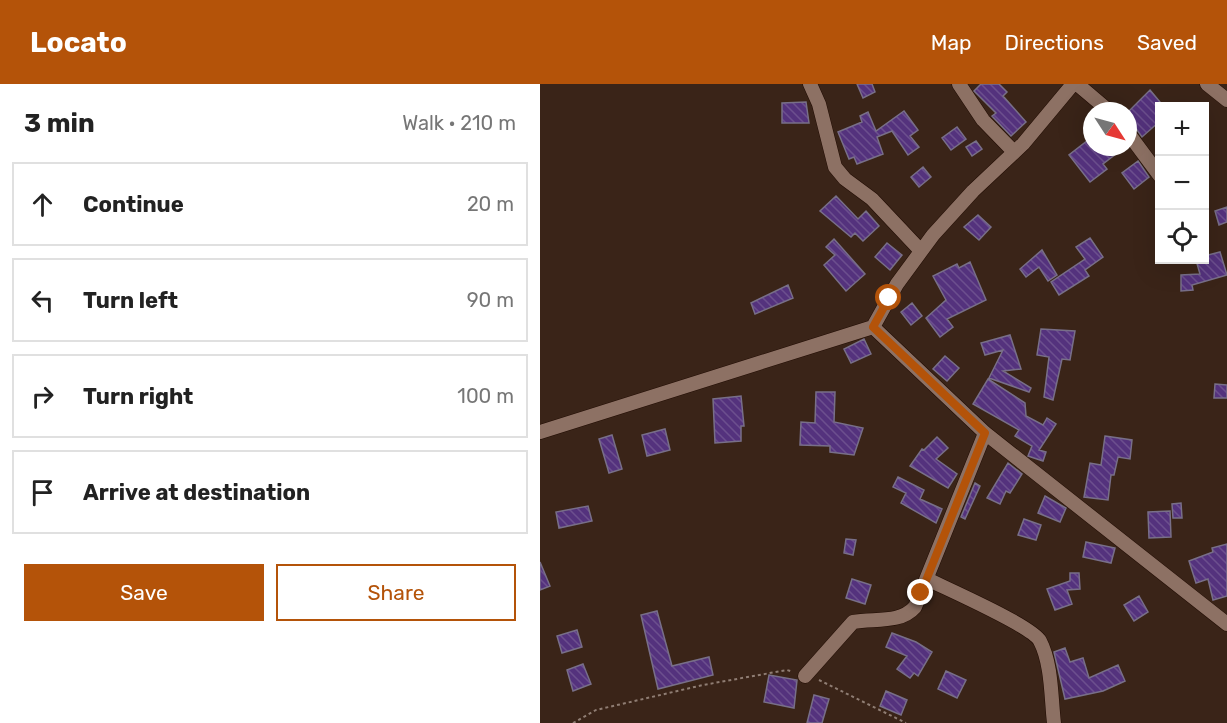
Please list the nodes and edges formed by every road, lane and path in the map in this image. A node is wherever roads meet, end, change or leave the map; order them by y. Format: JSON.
{"nodes":[{"id":1,"x":810,"y":84,"type":"edge"},
{"id":2,"x":959,"y":84,"type":"edge"},
{"id":3,"x":1075,"y":84,"type":"edge"},
{"id":4,"x":1207,"y":84,"type":"edge"},
{"id":5,"x":1227,"y":100,"type":"edge"},
{"id":6,"x":1098,"y":102,"type":"edge"},
{"id":7,"x":1137,"y":145,"type":"edge"},
{"id":8,"x":1014,"y":152,"type":"junction"},
{"id":9,"x":1155,"y":169,"type":"edge"},
{"id":10,"x":921,"y":251,"type":"junction"},
{"id":11,"x":873,"y":327,"type":"junction"},
{"id":12,"x":540,"y":432,"type":"edge"},
{"id":13,"x":985,"y":433,"type":"junction"},
{"id":14,"x":927,"y":579,"type":"junction"},
{"id":15,"x":1227,"y":624,"type":"edge"},
{"id":16,"x":805,"y":676,"type":"junction"},
{"id":17,"x":573,"y":723,"type":"edge"},
{"id":18,"x":906,"y":723,"type":"edge"},
{"id":19,"x":1054,"y":723,"type":"edge"}],
"edges":[{"from":1,"to":10,"type":"street"},
{"from":2,"to":8,"type":"street"},
{"from":3,"to":6,"type":"street"},
{"from":3,"to":8,"type":"street"},
{"from":4,"to":5,"type":"street"},
{"from":7,"to":9,"type":"street"},
{"from":8,"to":10,"type":"street"},
{"from":10,"to":11,"type":"street"},
{"from":11,"to":12,"type":"street"},
{"from":11,"to":13,"type":"street"},
{"from":13,"to":14,"type":"street"},
{"from":13,"to":15,"type":"street"},
{"from":14,"to":16,"type":"street"},
{"from":14,"to":19,"type":"street"},
{"from":16,"to":17,"type":"path"},
{"from":16,"to":18,"type":"path"}]}
